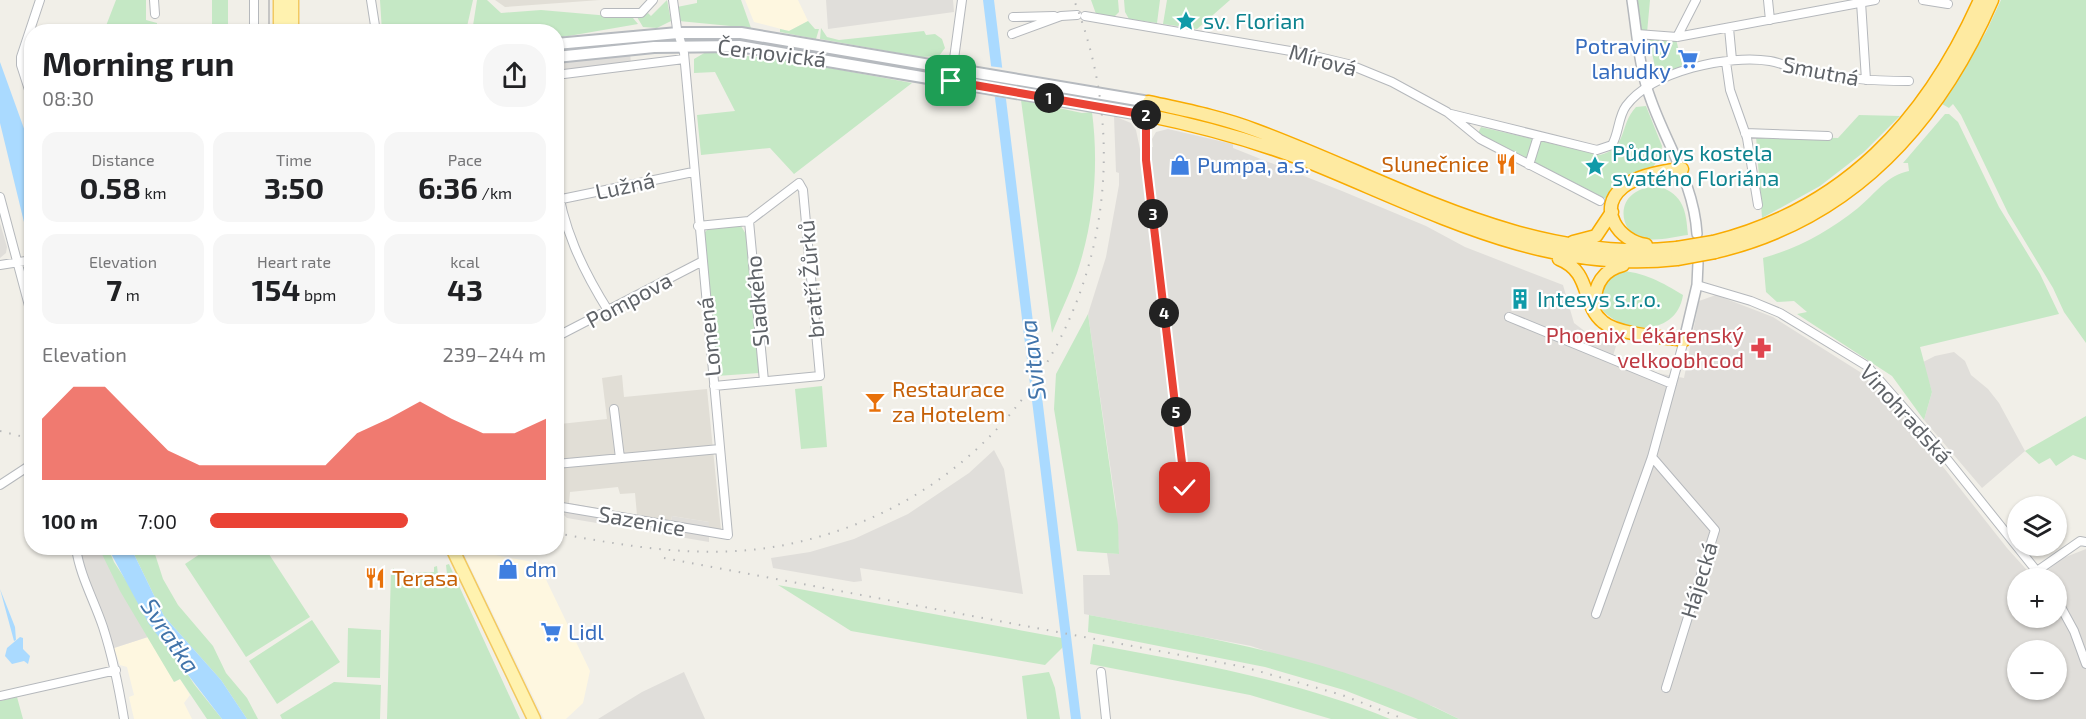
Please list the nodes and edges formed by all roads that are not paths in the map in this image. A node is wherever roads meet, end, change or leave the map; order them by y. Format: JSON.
{"nodes":[{"id":1,"x":40,"y":0,"type":"edge"},
{"id":2,"x":154,"y":0,"type":"edge"},
{"id":3,"x":254,"y":0,"type":"edge"},
{"id":4,"x":280,"y":0,"type":"edge"},
{"id":5,"x":292,"y":0,"type":"edge"},
{"id":6,"x":370,"y":0,"type":"edge"},
{"id":7,"x":653,"y":0,"type":"edge"},
{"id":8,"x":673,"y":0,"type":"edge"},
{"id":9,"x":962,"y":0,"type":"edge"},
{"id":10,"x":1632,"y":0,"type":"edge"},
{"id":11,"x":1696,"y":0,"type":"edge"},
{"id":12,"x":1768,"y":0,"type":"edge"},
{"id":13,"x":1875,"y":0,"type":"edge"},
{"id":14,"x":1923,"y":0,"type":"edge"},
{"id":15,"x":1980,"y":0,"type":"edge"},
{"id":16,"x":1992,"y":0,"type":"edge"},
{"id":17,"x":1861,"y":2,"type":"junction"},
{"id":18,"x":1937,"y":2,"type":"edge"},
{"id":19,"x":1948,"y":4,"type":"dead end"},
{"id":20,"x":605,"y":13,"type":"dead end"},
{"id":21,"x":155,"y":14,"type":"dead end"},
{"id":22,"x":1061,"y":16,"type":"junction"},
{"id":23,"x":1013,"y":17,"type":"dead end"},
{"id":24,"x":1770,"y":20,"type":"junction"},
{"id":25,"x":34,"y":24,"type":"edge"},
{"id":26,"x":254,"y":24,"type":"edge"},
{"id":27,"x":280,"y":24,"type":"edge"},
{"id":28,"x":292,"y":24,"type":"edge"},
{"id":29,"x":374,"y":24,"type":"edge"},
{"id":30,"x":1729,"y":28,"type":"junction"},
{"id":31,"x":1012,"y":34,"type":"dead end"},
{"id":32,"x":1637,"y":34,"type":"junction"},
{"id":33,"x":1677,"y":37,"type":"junction"},
{"id":34,"x":680,"y":40,"type":"junction"},
{"id":35,"x":564,"y":44,"type":"edge"},
{"id":36,"x":24,"y":56,"type":"edge"},
{"id":37,"x":564,"y":56,"type":"edge"},
{"id":38,"x":684,"y":59,"type":"junction"},
{"id":39,"x":1729,"y":61,"type":"junction"},
{"id":40,"x":952,"y":68,"type":"junction"},
{"id":41,"x":24,"y":74,"type":"edge"},
{"id":42,"x":564,"y":74,"type":"edge"},
{"id":43,"x":1866,"y":80,"type":"junction"},
{"id":44,"x":951,"y":81,"type":"junction"},
{"id":45,"x":1910,"y":81,"type":"dead end"},
{"id":46,"x":1647,"y":87,"type":"junction"},
{"id":47,"x":1148,"y":108,"type":"junction"},
{"id":48,"x":1447,"y":112,"type":"junction"},
{"id":49,"x":1745,"y":133,"type":"junction"},
{"id":50,"x":1538,"y":136,"type":"junction"},
{"id":51,"x":1828,"y":136,"type":"dead end"},
{"id":52,"x":1529,"y":165,"type":"junction"},
{"id":53,"x":1682,"y":169,"type":"junction"},
{"id":54,"x":693,"y":172,"type":"junction"},
{"id":55,"x":0,"y":197,"type":"edge"},
{"id":56,"x":564,"y":199,"type":"edge"},
{"id":57,"x":1600,"y":201,"type":"dead end"},
{"id":58,"x":1758,"y":205,"type":"dead end"},
{"id":59,"x":1612,"y":212,"type":"junction"},
{"id":60,"x":564,"y":220,"type":"edge"},
{"id":61,"x":749,"y":221,"type":"junction"},
{"id":62,"x":698,"y":226,"type":"junction"},
{"id":63,"x":1697,"y":234,"type":"dead end"},
{"id":64,"x":1556,"y":243,"type":"junction"},
{"id":65,"x":1714,"y":247,"type":"junction"},
{"id":66,"x":1535,"y":250,"type":"junction"},
{"id":67,"x":1677,"y":253,"type":"junction"},
{"id":68,"x":24,"y":261,"type":"edge"},
{"id":69,"x":18,"y":262,"type":"junction"},
{"id":70,"x":701,"y":262,"type":"junction"},
{"id":71,"x":1634,"y":262,"type":"junction"},
{"id":72,"x":1698,"y":263,"type":"dead end"},
{"id":73,"x":0,"y":265,"type":"edge"},
{"id":74,"x":1697,"y":285,"type":"junction"},
{"id":75,"x":24,"y":286,"type":"edge"},
{"id":76,"x":609,"y":312,"type":"junction"},
{"id":77,"x":1596,"y":312,"type":"junction"},
{"id":78,"x":1509,"y":317,"type":"dead end"},
{"id":79,"x":564,"y":333,"type":"edge"},
{"id":80,"x":1684,"y":340,"type":"junction"},
{"id":81,"x":764,"y":381,"type":"junction"},
{"id":82,"x":1672,"y":384,"type":"junction"},
{"id":83,"x":714,"y":386,"type":"junction"},
{"id":84,"x":614,"y":409,"type":"dead end"},
{"id":85,"x":720,"y":449,"type":"junction"},
{"id":86,"x":1652,"y":457,"type":"junction"},
{"id":87,"x":620,"y":458,"type":"junction"},
{"id":88,"x":564,"y":463,"type":"edge"},
{"id":89,"x":24,"y":469,"type":"edge"},
{"id":90,"x":0,"y":484,"type":"edge"},
{"id":91,"x":1185,"y":488,"type":"dead end"},
{"id":92,"x":564,"y":507,"type":"edge"},
{"id":93,"x":728,"y":535,"type":"joint"},
{"id":94,"x":2086,"y":542,"type":"edge"},
{"id":95,"x":78,"y":555,"type":"edge"},
{"id":96,"x":455,"y":555,"type":"edge"},
{"id":97,"x":2035,"y":568,"type":"edge"},
{"id":98,"x":2041,"y":568,"type":"edge"},
{"id":99,"x":1596,"y":614,"type":"dead end"},
{"id":100,"x":2067,"y":618,"type":"edge"},
{"id":101,"x":2086,"y":664,"type":"edge"},
{"id":102,"x":116,"y":670,"type":"junction"},
{"id":103,"x":1101,"y":672,"type":"dead end"},
{"id":104,"x":1666,"y":688,"type":"dead end"},
{"id":105,"x":0,"y":696,"type":"edge"},
{"id":106,"x":124,"y":719,"type":"edge"},
{"id":107,"x":534,"y":719,"type":"edge"},
{"id":108,"x":1106,"y":719,"type":"edge"}],
"edges":[{"from":1,"to":25,"type":"street"},
{"from":2,"to":21,"type":"street"},
{"from":3,"to":26,"type":"street"},
{"from":4,"to":27,"type":"main road"},
{"from":5,"to":28,"type":"main road"},
{"from":6,"to":29,"type":"street"},
{"from":7,"to":20,"type":"street"},
{"from":8,"to":34,"type":"street","name":"Lomená"},
{"from":9,"to":40,"type":"street"},
{"from":10,"to":32,"type":"street"},
{"from":11,"to":33,"type":"street"},
{"from":12,"to":24,"type":"street"},
{"from":13,"to":17,"type":"street"},
{"from":14,"to":18,"type":"street"},
{"from":15,"to":65,"type":"highway"},
{"from":16,"to":65,"type":"highway"},
{"from":17,"to":24,"type":"street"},
{"from":17,"to":43,"type":"street"},
{"from":18,"to":19,"type":"street"},
{"from":22,"to":23,"type":"street","name":"Mírová"},
{"from":22,"to":31,"type":"street","name":"Mírová"},
{"from":22,"to":48,"type":"street","name":"Mírová"},
{"from":24,"to":30,"type":"street"},
{"from":30,"to":33,"type":"street"},
{"from":30,"to":39,"type":"street"},
{"from":32,"to":33,"type":"street"},
{"from":32,"to":46,"type":"street"},
{"from":34,"to":35,"type":"main road","name":"Černovická"},
{"from":34,"to":37,"type":"main road","name":"Černovická"},
{"from":34,"to":38,"type":"street","name":"Lomená"},
{"from":34,"to":40,"type":"main road","name":"Černovická"},
{"from":34,"to":44,"type":"main road","name":"Černovická"},
{"from":36,"to":41,"type":"street"},
{"from":38,"to":42,"type":"street","name":"Černovická"},
{"from":38,"to":54,"type":"street","name":"Lomená"},
{"from":39,"to":43,"type":"street","name":"Smutná"},
{"from":39,"to":46,"type":"street","name":"Smutná"},
{"from":39,"to":49,"type":"street"},
{"from":40,"to":44,"type":"street"},
{"from":40,"to":47,"type":"main road","name":"Černovická"},
{"from":43,"to":45,"type":"street","name":"Smutná"},
{"from":44,"to":47,"type":"main road","name":"Černovická"},
{"from":46,"to":50,"type":"street","name":"Smutná"},
{"from":46,"to":53,"type":"street"},
{"from":47,"to":64,"type":"highway"},
{"from":47,"to":66,"type":"highway"},
{"from":47,"to":91,"type":"street"},
{"from":48,"to":50,"type":"street"},
{"from":48,"to":52,"type":"street"},
{"from":49,"to":51,"type":"street"},
{"from":49,"to":58,"type":"street"},
{"from":50,"to":52,"type":"street"},
{"from":52,"to":57,"type":"street"},
{"from":53,"to":59,"type":"highway"},
{"from":53,"to":63,"type":"street"},
{"from":54,"to":56,"type":"street","name":"Lužná"},
{"from":54,"to":62,"type":"street","name":"Lomená"},
{"from":55,"to":69,"type":"street"},
{"from":59,"to":64,"type":"highway"},
{"from":59,"to":67,"type":"highway"},
{"from":60,"to":76,"type":"street"},
{"from":61,"to":62,"type":"street"},
{"from":61,"to":81,"type":"street","name":"Sladkého"},
{"from":61,"to":81,"type":"street","name":"bratří Žůrků"},
{"from":62,"to":70,"type":"street","name":"Lomená"},
{"from":64,"to":67,"type":"highway"},
{"from":65,"to":67,"type":"highway","bridge":true},
{"from":66,"to":71,"type":"highway"},
{"from":66,"to":77,"type":"highway"},
{"from":67,"to":71,"type":"highway"},
{"from":68,"to":69,"type":"street"},
{"from":69,"to":73,"type":"street"},
{"from":69,"to":75,"type":"street"},
{"from":70,"to":76,"type":"street","name":"Pompova"},
{"from":70,"to":83,"type":"street","name":"Lomená"},
{"from":71,"to":77,"type":"highway"},
{"from":72,"to":74,"type":"street"},
{"from":74,"to":80,"type":"street"},
{"from":74,"to":97,"type":"street","name":"Vinohradská"},
{"from":76,"to":79,"type":"street","name":"Pompova"},
{"from":77,"to":80,"type":"highway"},
{"from":78,"to":82,"type":"street"},
{"from":80,"to":82,"type":"street"},
{"from":81,"to":83,"type":"street"},
{"from":82,"to":86,"type":"street"},
{"from":83,"to":85,"type":"street","name":"Lomená"},
{"from":84,"to":87,"type":"street"},
{"from":85,"to":87,"type":"street"},
{"from":85,"to":93,"type":"street","name":"Lomená"},
{"from":86,"to":99,"type":"street"},
{"from":86,"to":104,"type":"street","name":"Hájecká"},
{"from":87,"to":88,"type":"street"},
{"from":89,"to":90,"type":"street"},
{"from":92,"to":93,"type":"street","name":"Sazenice"},
{"from":94,"to":98,"type":"street"},
{"from":95,"to":102,"type":"street"},
{"from":96,"to":107,"type":"main road"},
{"from":100,"to":101,"type":"street"},
{"from":102,"to":105,"type":"street"},
{"from":102,"to":106,"type":"street"},
{"from":103,"to":108,"type":"street"}]}
